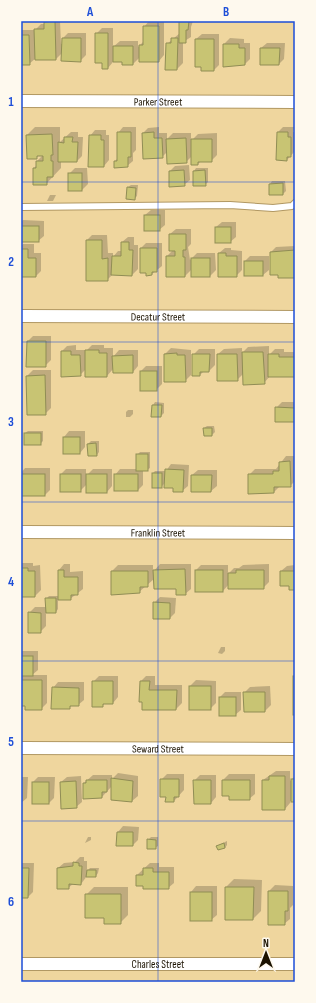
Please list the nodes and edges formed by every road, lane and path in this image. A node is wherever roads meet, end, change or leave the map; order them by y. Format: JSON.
{"nodes":[{"id":1,"x":21,"y":101,"type":"edge"},
{"id":2,"x":295,"y":102,"type":"edge"},
{"id":3,"x":295,"y":203,"type":"edge"},
{"id":4,"x":21,"y":207,"type":"edge"},
{"id":5,"x":21,"y":316,"type":"edge"},
{"id":6,"x":295,"y":317,"type":"edge"},
{"id":7,"x":21,"y":532,"type":"edge"},
{"id":8,"x":295,"y":533,"type":"edge"},
{"id":9,"x":21,"y":748,"type":"edge"},
{"id":10,"x":295,"y":749,"type":"edge"},
{"id":11,"x":21,"y":964,"type":"edge"},
{"id":12,"x":295,"y":964,"type":"edge"}],
"edges":[{"from":1,"to":2,"type":"street","name":"Parker Street"},
{"from":3,"to":4,"type":"lane"},
{"from":5,"to":6,"type":"street","name":"Decatur Street"},
{"from":7,"to":8,"type":"street","name":"Franklin Street"},
{"from":9,"to":10,"type":"street","name":"Seward Street"},
{"from":11,"to":12,"type":"street","name":"Charles Street"}]}
